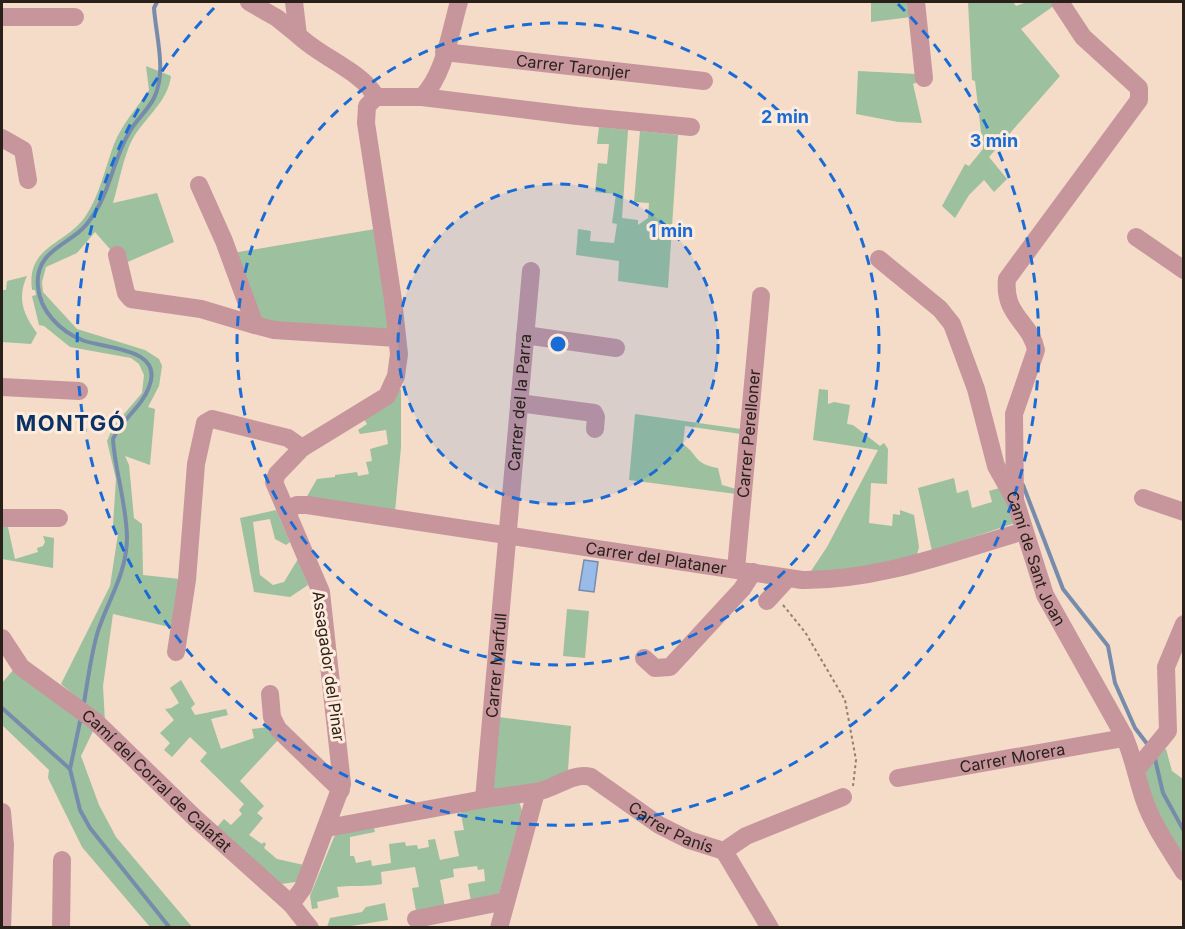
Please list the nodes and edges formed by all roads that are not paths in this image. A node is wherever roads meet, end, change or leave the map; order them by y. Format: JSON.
{"nodes":[{"id":1,"x":249,"y":2,"type":"edge"},
{"id":2,"x":294,"y":2,"type":"edge"},
{"id":3,"x":459,"y":2,"type":"edge"},
{"id":4,"x":916,"y":2,"type":"edge"},
{"id":5,"x":1060,"y":2,"type":"edge"},
{"id":6,"x":2,"y":17,"type":"edge"},
{"id":7,"x":75,"y":17,"type":"dead end"},
{"id":8,"x":297,"y":35,"type":"junction"},
{"id":9,"x":444,"y":52,"type":"junction"},
{"id":10,"x":924,"y":78,"type":"dead end"},
{"id":11,"x":704,"y":81,"type":"dead end"},
{"id":12,"x":376,"y":97,"type":"junction"},
{"id":13,"x":422,"y":97,"type":"junction"},
{"id":14,"x":690,"y":127,"type":"dead end"},
{"id":15,"x":2,"y":138,"type":"edge"},
{"id":16,"x":28,"y":180,"type":"dead end"},
{"id":17,"x":199,"y":185,"type":"dead end"},
{"id":18,"x":1136,"y":237,"type":"dead end"},
{"id":19,"x":117,"y":255,"type":"dead end"},
{"id":20,"x":879,"y":259,"type":"dead end"},
{"id":21,"x":1184,"y":270,"type":"edge"},
{"id":22,"x":531,"y":271,"type":"dead end"},
{"id":23,"x":760,"y":296,"type":"dead end"},
{"id":24,"x":255,"y":325,"type":"junction"},
{"id":25,"x":525,"y":335,"type":"junction"},
{"id":26,"x":397,"y":338,"type":"junction"},
{"id":27,"x":616,"y":348,"type":"dead end"},
{"id":28,"x":2,"y":387,"type":"edge"},
{"id":29,"x":79,"y":391,"type":"dead end"},
{"id":30,"x":519,"y":403,"type":"junction"},
{"id":31,"x":595,"y":429,"type":"dead end"},
{"id":32,"x":302,"y":448,"type":"junction"},
{"id":33,"x":1143,"y":498,"type":"dead end"},
{"id":34,"x":1015,"y":500,"type":"junction"},
{"id":35,"x":286,"y":510,"type":"junction"},
{"id":36,"x":1184,"y":512,"type":"edge"},
{"id":37,"x":2,"y":518,"type":"edge"},
{"id":38,"x":59,"y":518,"type":"dead end"},
{"id":39,"x":1024,"y":531,"type":"junction"},
{"id":40,"x":508,"y":534,"type":"junction"},
{"id":41,"x":745,"y":571,"type":"junction"},
{"id":42,"x":788,"y":578,"type":"junction"},
{"id":43,"x":771,"y":597,"type":"road end"},
{"id":44,"x":1184,"y":624,"type":"edge"},
{"id":45,"x":2,"y":638,"type":"edge"},
{"id":46,"x":176,"y":652,"type":"dead end"},
{"id":47,"x":644,"y":658,"type":"dead end"},
{"id":48,"x":270,"y":694,"type":"dead end"},
{"id":49,"x":1124,"y":736,"type":"junction"},
{"id":50,"x":1137,"y":769,"type":"junction"},
{"id":51,"x":898,"y":778,"type":"dead end"},
{"id":52,"x":341,"y":789,"type":"junction"},
{"id":53,"x":536,"y":792,"type":"junction"},
{"id":54,"x":843,"y":797,"type":"road end"},
{"id":55,"x":484,"y":798,"type":"junction"},
{"id":56,"x":2,"y":812,"type":"edge"},
{"id":57,"x":327,"y":828,"type":"junction"},
{"id":58,"x":724,"y":851,"type":"junction"},
{"id":59,"x":62,"y":860,"type":"dead end"},
{"id":60,"x":1184,"y":872,"type":"edge"},
{"id":61,"x":506,"y":902,"type":"junction"},
{"id":62,"x":291,"y":904,"type":"junction"},
{"id":63,"x":416,"y":919,"type":"dead end"},
{"id":64,"x":2,"y":927,"type":"edge"},
{"id":65,"x":61,"y":927,"type":"edge"},
{"id":66,"x":310,"y":927,"type":"edge"},
{"id":67,"x":499,"y":927,"type":"edge"},
{"id":68,"x":770,"y":927,"type":"edge"}],
"edges":[{"from":1,"to":8,"type":"street"},
{"from":2,"to":8,"type":"street"},
{"from":3,"to":9,"type":"street"},
{"from":4,"to":10,"type":"street"},
{"from":5,"to":34,"type":"street"},
{"from":6,"to":7,"type":"street"},
{"from":8,"to":12,"type":"street"},
{"from":9,"to":11,"type":"street","name":"Carrer Taronjer"},
{"from":9,"to":13,"type":"street"},
{"from":12,"to":13,"type":"street"},
{"from":12,"to":26,"type":"street","name":"Assagador del Pinar"},
{"from":13,"to":14,"type":"street"},
{"from":15,"to":16,"type":"street"},
{"from":17,"to":24,"type":"street"},
{"from":18,"to":21,"type":"street"},
{"from":19,"to":24,"type":"street"},
{"from":20,"to":34,"type":"street","name":"Camí de Sant Joan"},
{"from":22,"to":25,"type":"street","name":"Carrer del la Parra"},
{"from":23,"to":41,"type":"street","name":"Carrer Perelloner"},
{"from":24,"to":26,"type":"street"},
{"from":25,"to":27,"type":"street"},
{"from":25,"to":30,"type":"street","name":"Carrer del la Parra"},
{"from":26,"to":32,"type":"street","name":"Assagador del Pinar"},
{"from":28,"to":29,"type":"street"},
{"from":30,"to":31,"type":"street"},
{"from":30,"to":40,"type":"street","name":"Carrer del la Parra"},
{"from":32,"to":35,"type":"street","name":"Assagador del Pinar"},
{"from":32,"to":46,"type":"street"},
{"from":33,"to":36,"type":"street"},
{"from":34,"to":39,"type":"street","name":"Camí de Sant Joan"},
{"from":35,"to":40,"type":"street","name":"Carrer del Plataner"},
{"from":35,"to":52,"type":"street","name":"Assagador del Pinar"},
{"from":37,"to":38,"type":"street"},
{"from":39,"to":42,"type":"street","name":"Carrer del Plataner"},
{"from":39,"to":49,"type":"street","name":"Camí de Sant Joan"},
{"from":40,"to":41,"type":"street","name":"Carrer del Plataner"},
{"from":40,"to":55,"type":"street","name":"Carrer Marfull"},
{"from":41,"to":42,"type":"street","name":"Carrer del Plataner"},
{"from":41,"to":47,"type":"street"},
{"from":42,"to":43,"type":"street"},
{"from":44,"to":50,"type":"street"},
{"from":45,"to":62,"type":"street","name":"Camí del Corral de Calafat"},
{"from":48,"to":52,"type":"street"},
{"from":49,"to":50,"type":"street","name":"Camí de Sant Joan"},
{"from":49,"to":51,"type":"street","name":"Carrer Morera"},
{"from":50,"to":60,"type":"street","name":"Camí de Sant Joan"},
{"from":52,"to":57,"type":"street","name":"Assagador del Pinar"},
{"from":53,"to":55,"type":"street","name":"Carrer Panís"},
{"from":53,"to":58,"type":"street","name":"Carrer Panís"},
{"from":53,"to":61,"type":"street"},
{"from":54,"to":58,"type":"street","name":"Carrer Panís"},
{"from":55,"to":57,"type":"street","name":"Carrer Panís"},
{"from":56,"to":64,"type":"street"},
{"from":57,"to":62,"type":"street","name":"Assagador del Pinar"},
{"from":58,"to":68,"type":"street"},
{"from":59,"to":65,"type":"street"},
{"from":61,"to":63,"type":"street"},
{"from":61,"to":67,"type":"street"},
{"from":62,"to":66,"type":"street","name":"Camí del Corral de Calafat"}]}
